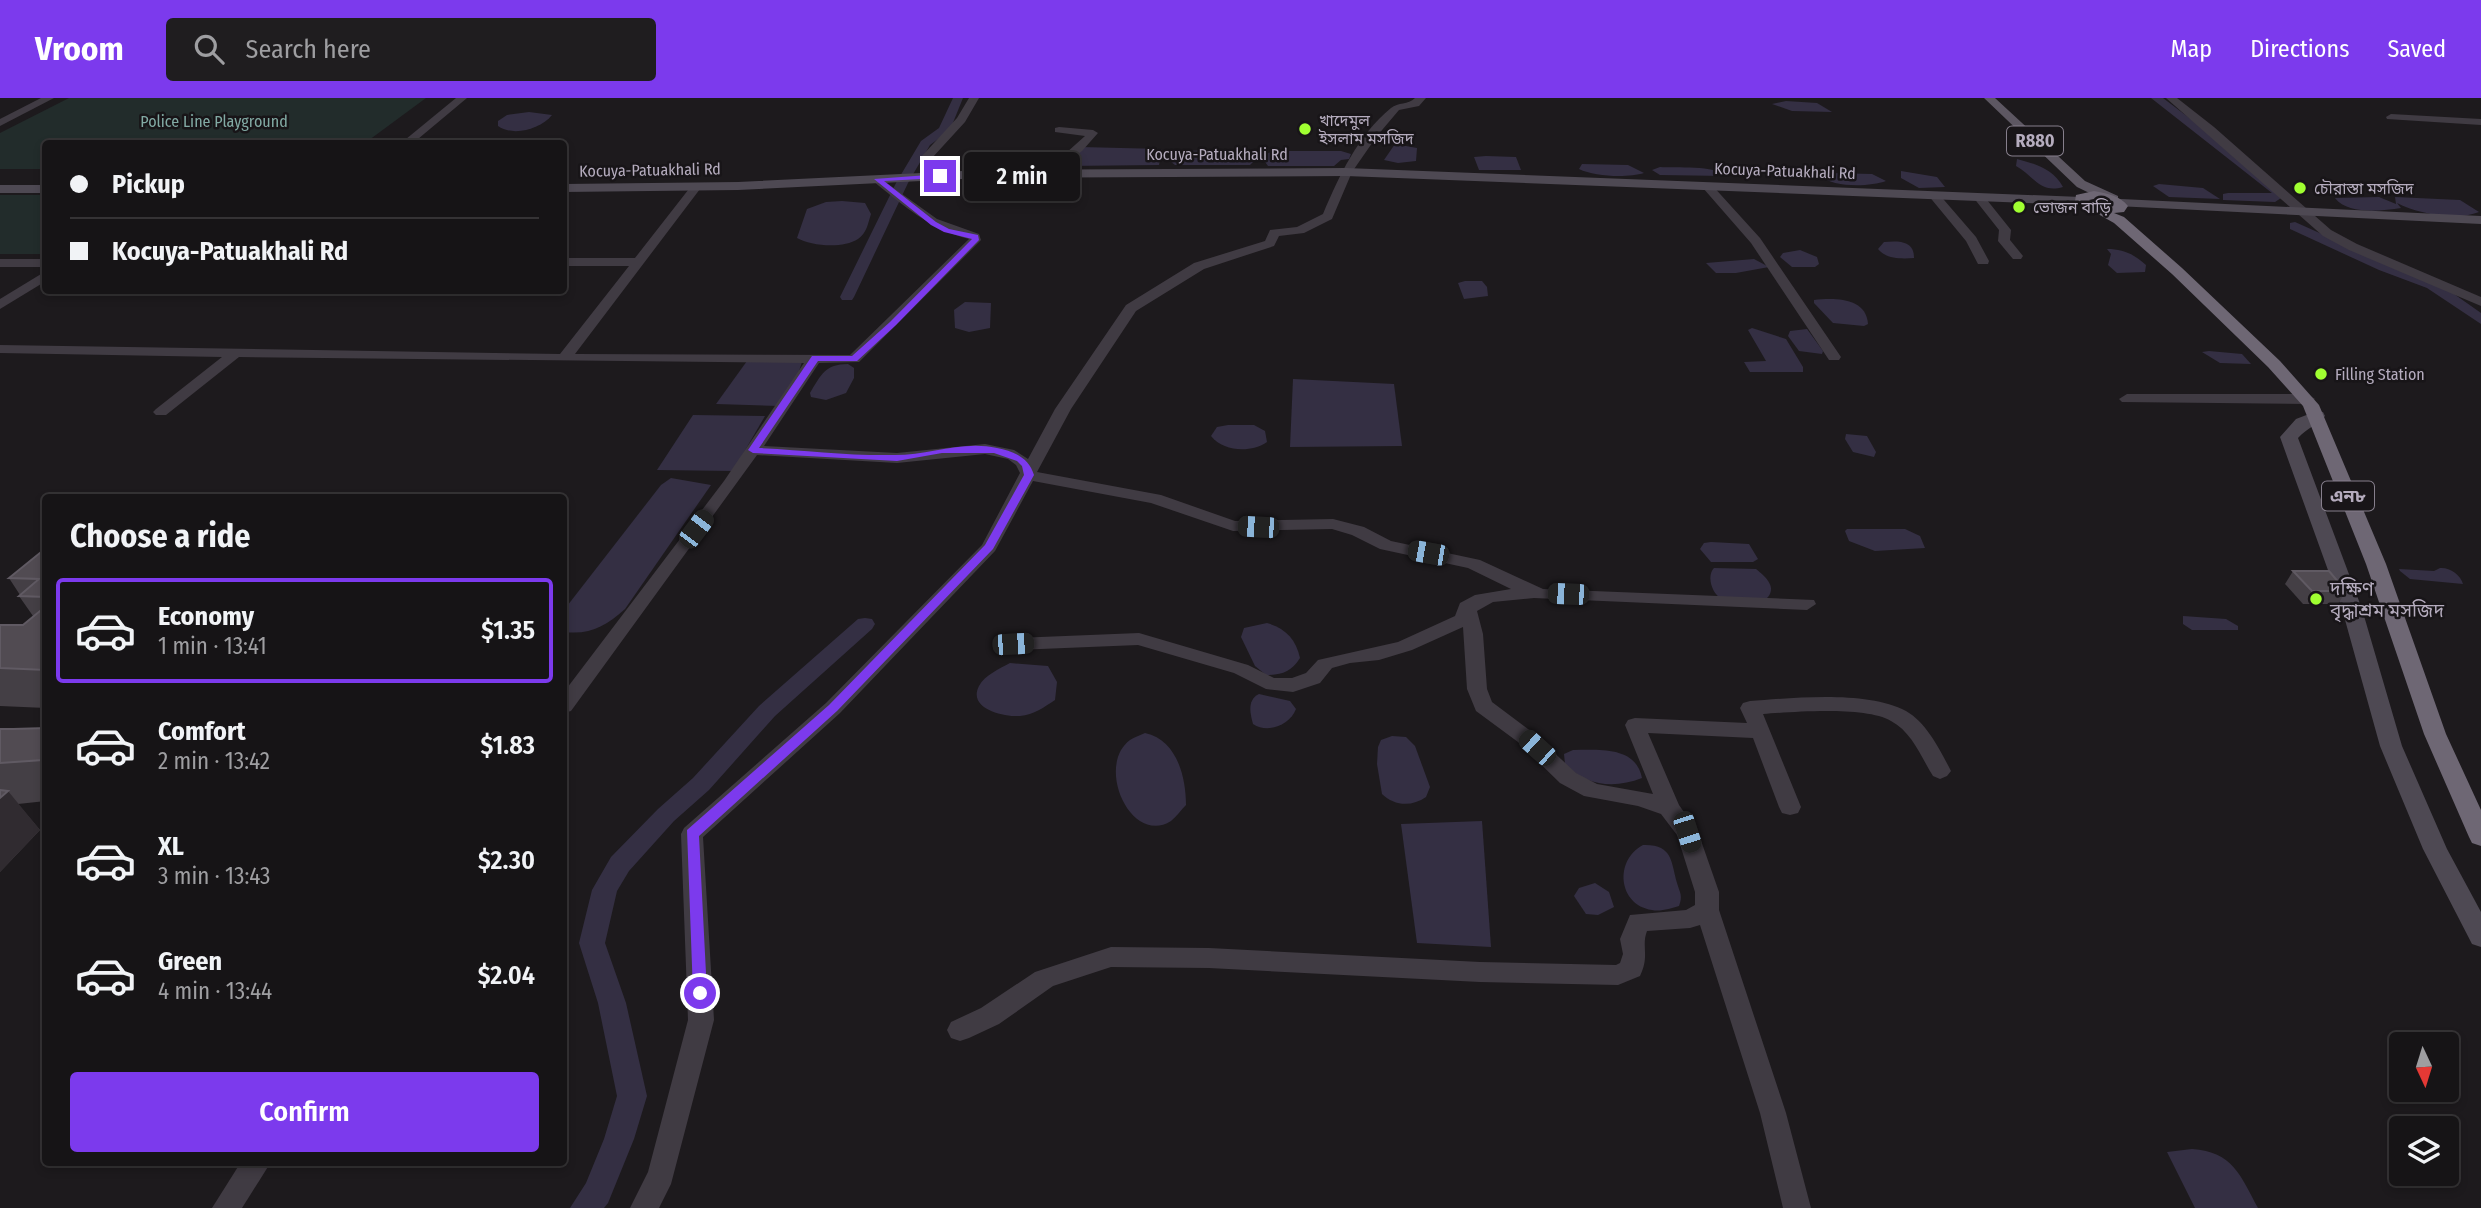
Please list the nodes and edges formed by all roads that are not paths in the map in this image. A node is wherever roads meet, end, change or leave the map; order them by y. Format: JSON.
{"nodes":[{"id":1,"x":49,"y":98,"type":"edge"},
{"id":2,"x":462,"y":98,"type":"edge"},
{"id":3,"x":974,"y":98,"type":"edge"},
{"id":4,"x":1421,"y":98,"type":"edge"},
{"id":5,"x":1989,"y":98,"type":"edge"},
{"id":6,"x":2171,"y":98,"type":"edge"},
{"id":7,"x":2391,"y":117,"type":"dead end"},
{"id":8,"x":2481,"y":122,"type":"edge"},
{"id":9,"x":0,"y":123,"type":"edge"},
{"id":10,"x":1059,"y":130,"type":"dead end"},
{"id":11,"x":410,"y":140,"type":"edge"},
{"id":12,"x":1346,"y":172,"type":"junction"},
{"id":13,"x":1049,"y":173,"type":"junction"},
{"id":14,"x":925,"y":176,"type":"junction"},
{"id":15,"x":886,"y":182,"type":"junction"},
{"id":16,"x":1707,"y":186,"type":"junction"},
{"id":17,"x":696,"y":187,"type":"junction"},
{"id":18,"x":567,"y":188,"type":"edge"},
{"id":19,"x":0,"y":189,"type":"edge"},
{"id":20,"x":42,"y":189,"type":"edge"},
{"id":21,"x":1934,"y":195,"type":"junction"},
{"id":22,"x":1979,"y":197,"type":"junction"},
{"id":23,"x":2084,"y":198,"type":"junction"},
{"id":24,"x":2118,"y":208,"type":"junction"},
{"id":25,"x":2305,"y":212,"type":"junction"},
{"id":26,"x":2481,"y":220,"type":"edge"},
{"id":27,"x":2017,"y":256,"type":"dead end"},
{"id":28,"x":1983,"y":261,"type":"dead end"},
{"id":29,"x":567,"y":262,"type":"edge"},
{"id":30,"x":639,"y":262,"type":"junction"},
{"id":31,"x":0,"y":263,"type":"edge"},
{"id":32,"x":42,"y":263,"type":"edge"},
{"id":33,"x":42,"y":278,"type":"edge"},
{"id":34,"x":2481,"y":302,"type":"edge"},
{"id":35,"x":0,"y":305,"type":"edge"},
{"id":36,"x":0,"y":349,"type":"edge"},
{"id":37,"x":237,"y":352,"type":"junction"},
{"id":38,"x":566,"y":356,"type":"junction"},
{"id":39,"x":1834,"y":357,"type":"dead end"},
{"id":40,"x":815,"y":358,"type":"junction"},
{"id":41,"x":2127,"y":399,"type":"dead end"},
{"id":42,"x":2312,"y":408,"type":"junction"},
{"id":43,"x":161,"y":412,"type":"dead end"},
{"id":44,"x":753,"y":450,"type":"junction"},
{"id":45,"x":1029,"y":475,"type":"junction"},
{"id":46,"x":1540,"y":594,"type":"junction"},
{"id":47,"x":1807,"y":604,"type":"dead end"},
{"id":48,"x":1467,"y":607,"type":"junction"},
{"id":49,"x":1013,"y":644,"type":"dead end"},
{"id":50,"x":567,"y":702,"type":"edge"},
{"id":51,"x":1759,"y":731,"type":"junction"},
{"id":52,"x":1940,"y":771,"type":"dead end"},
{"id":53,"x":1790,"y":807,"type":"dead end"},
{"id":54,"x":1669,"y":808,"type":"junction"},
{"id":55,"x":2481,"y":836,"type":"edge"},
{"id":56,"x":1707,"y":910,"type":"junction"},
{"id":57,"x":2481,"y":937,"type":"edge"},
{"id":58,"x":960,"y":1030,"type":"dead end"},
{"id":59,"x":254,"y":1166,"type":"edge"},
{"id":60,"x":226,"y":1208,"type":"edge"},
{"id":61,"x":644,"y":1208,"type":"edge"},
{"id":62,"x":1797,"y":1208,"type":"edge"}],
"edges":[{"from":1,"to":9,"type":"street"},
{"from":2,"to":11,"type":"street"},
{"from":3,"to":14,"type":"street"},
{"from":4,"to":12,"type":"street"},
{"from":5,"to":23,"type":"main road","number":"R880"},
{"from":6,"to":25,"type":"street"},
{"from":7,"to":8,"type":"street"},
{"from":10,"to":13,"type":"street"},
{"from":12,"to":13,"type":"main road","name":"Kocuya-Patuakhali Rd"},
{"from":12,"to":16,"type":"main road","name":"Kocuya-Patuakhali Rd"},
{"from":12,"to":45,"type":"street"},
{"from":13,"to":14,"type":"main road","name":"Kocuya-Patuakhali Rd"},
{"from":14,"to":15,"type":"main road","name":"Kocuya-Patuakhali Rd"},
{"from":15,"to":17,"type":"main road","name":"Kocuya-Patuakhali Rd"},
{"from":15,"to":40,"type":"street"},
{"from":16,"to":21,"type":"main road","name":"Kocuya-Patuakhali Rd"},
{"from":16,"to":39,"type":"street"},
{"from":17,"to":18,"type":"main road","name":"Kocuya-Patuakhali Rd"},
{"from":17,"to":30,"type":"street"},
{"from":19,"to":20,"type":"main road"},
{"from":21,"to":22,"type":"main road","name":"Kocuya-Patuakhali Rd"},
{"from":21,"to":28,"type":"street"},
{"from":22,"to":23,"type":"main road","name":"Kocuya-Patuakhali Rd"},
{"from":22,"to":27,"type":"street"},
{"from":23,"to":24,"type":"highway","number":"এন৮"},
{"from":23,"to":24,"type":"highway"},
{"from":24,"to":25,"type":"main road"},
{"from":24,"to":42,"type":"highway","number":"এন৮"},
{"from":25,"to":26,"type":"main road"},
{"from":25,"to":34,"type":"street"},
{"from":29,"to":30,"type":"street"},
{"from":30,"to":38,"type":"street"},
{"from":31,"to":32,"type":"street"},
{"from":33,"to":35,"type":"street"},
{"from":36,"to":37,"type":"street"},
{"from":37,"to":38,"type":"street"},
{"from":37,"to":43,"type":"street"},
{"from":38,"to":40,"type":"street"},
{"from":40,"to":44,"type":"street"},
{"from":41,"to":42,"type":"street"},
{"from":42,"to":55,"type":"highway","number":"এন৮"},
{"from":42,"to":57,"type":"main road"},
{"from":44,"to":45,"type":"street"},
{"from":44,"to":50,"type":"street"},
{"from":45,"to":46,"type":"street"},
{"from":45,"to":61,"type":"street"},
{"from":46,"to":47,"type":"street"},
{"from":46,"to":48,"type":"street"},
{"from":48,"to":49,"type":"street"},
{"from":48,"to":54,"type":"street"},
{"from":51,"to":52,"type":"street"},
{"from":51,"to":53,"type":"street"},
{"from":51,"to":54,"type":"street"},
{"from":54,"to":56,"type":"street"},
{"from":56,"to":58,"type":"street"},
{"from":56,"to":62,"type":"street"},
{"from":59,"to":60,"type":"street"}]}
